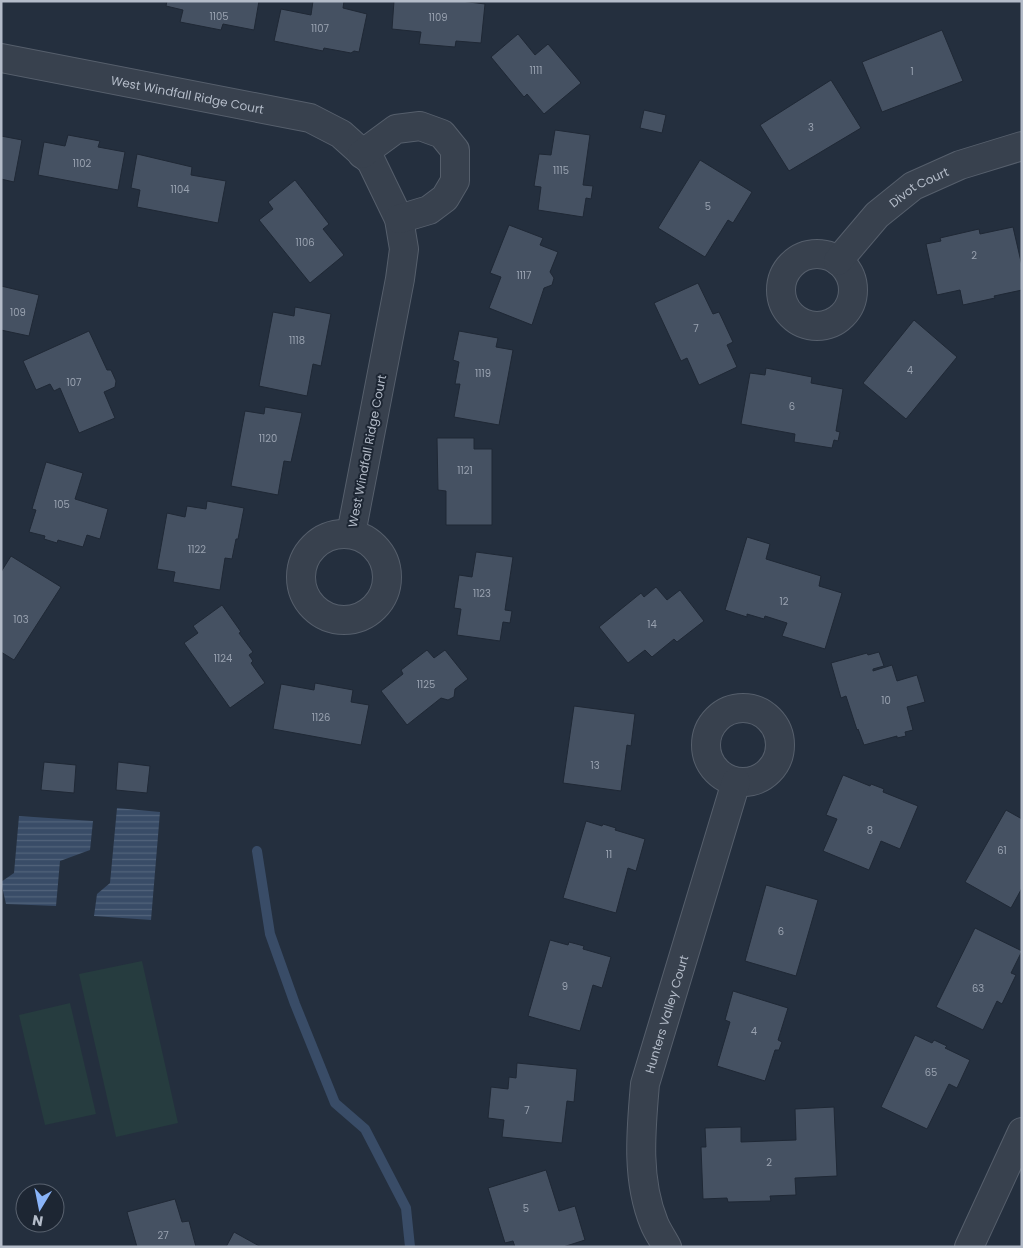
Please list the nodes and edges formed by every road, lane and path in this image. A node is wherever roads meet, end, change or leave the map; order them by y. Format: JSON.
{"nodes":[{"id":1,"x":1,"y":58,"type":"edge"},
{"id":2,"x":1022,"y":146,"type":"edge"},
{"id":3,"x":362,"y":154,"type":"junction"},
{"id":4,"x":399,"y":219,"type":"junction"},
{"id":5,"x":838,"y":261,"type":"dead end"},
{"id":6,"x":351,"y":534,"type":"dead end"},
{"id":7,"x":736,"y":782,"type":"dead end"},
{"id":8,"x":1022,"y":1132,"type":"edge"},
{"id":9,"x":667,"y":1247,"type":"edge"},
{"id":10,"x":969,"y":1247,"type":"edge"}],
"edges":[{"from":1,"to":3,"type":"street","name":"West Windfall Ridge Court"},
{"from":2,"to":5,"type":"street","name":"Divot Court"},
{"from":3,"to":4,"type":"street","name":"West Windfall Ridge Court"},
{"from":3,"to":4,"type":"street"},
{"from":4,"to":6,"type":"street","name":"West Windfall Ridge Court"},
{"from":7,"to":9,"type":"street","name":"Hunters Valley Court"},
{"from":8,"to":10,"type":"street"}]}
